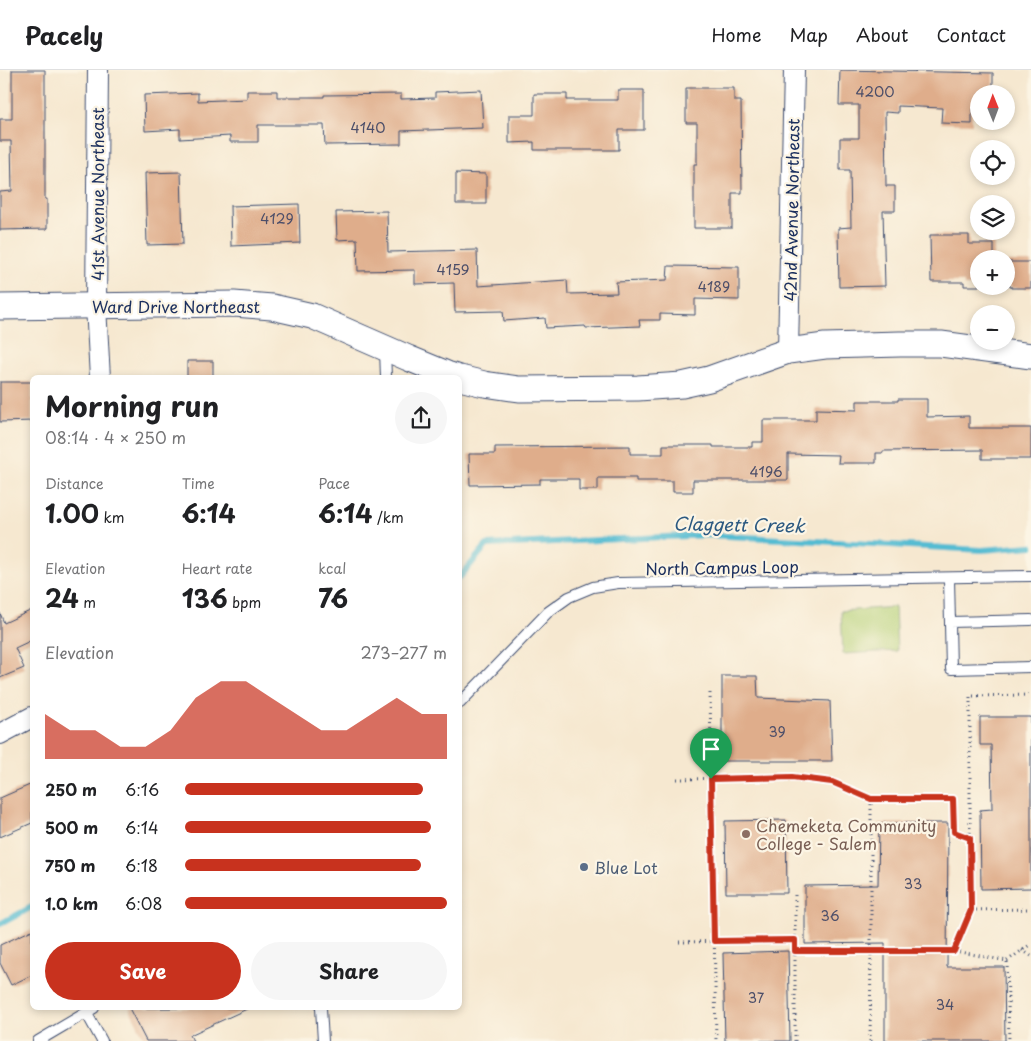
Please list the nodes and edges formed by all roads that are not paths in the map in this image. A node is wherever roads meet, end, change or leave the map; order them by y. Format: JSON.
{"nodes":[{"id":1,"x":98,"y":70,"type":"edge"},
{"id":2,"x":794,"y":70,"type":"edge"},
{"id":3,"x":96,"y":306,"type":"junction"},
{"id":4,"x":0,"y":307,"type":"edge"},
{"id":5,"x":384,"y":348,"type":"junction"},
{"id":6,"x":788,"y":351,"type":"junction"},
{"id":7,"x":1031,"y":356,"type":"edge"},
{"id":8,"x":100,"y":375,"type":"edge"},
{"id":9,"x":386,"y":375,"type":"edge"},
{"id":10,"x":450,"y":375,"type":"edge"},
{"id":11,"x":462,"y":378,"type":"edge"},
{"id":12,"x":1031,"y":576,"type":"edge"},
{"id":13,"x":949,"y":578,"type":"junction"},
{"id":14,"x":1031,"y":620,"type":"edge"},
{"id":15,"x":950,"y":622,"type":"junction"},
{"id":16,"x":1031,"y":667,"type":"edge"},
{"id":17,"x":462,"y":701,"type":"edge"},
{"id":18,"x":30,"y":718,"type":"edge"},
{"id":19,"x":0,"y":734,"type":"edge"},
{"id":20,"x":90,"y":1010,"type":"edge"},
{"id":21,"x":322,"y":1010,"type":"edge"},
{"id":22,"x":38,"y":1041,"type":"edge"},
{"id":23,"x":102,"y":1041,"type":"edge"},
{"id":24,"x":322,"y":1041,"type":"edge"}],
"edges":[{"from":1,"to":3,"type":"street","name":"41st Avenue Northeast"},
{"from":2,"to":6,"type":"street","name":"42nd Avenue Northeast"},
{"from":3,"to":4,"type":"street","name":"Ward Drive Northeast"},
{"from":3,"to":5,"type":"street","name":"Ward Drive Northeast"},
{"from":3,"to":8,"type":"street","name":"41st Avenue Northeast"},
{"from":5,"to":9,"type":"lane"},
{"from":5,"to":10,"type":"street","name":"Ward Drive Northeast"},
{"from":6,"to":7,"type":"street","name":"Ward Drive Northeast"},
{"from":6,"to":11,"type":"street","name":"Ward Drive Northeast"},
{"from":12,"to":13,"type":"lane","name":"North Campus Loop"},
{"from":13,"to":15,"type":"lane"},
{"from":13,"to":17,"type":"lane","name":"North Campus Loop"},
{"from":14,"to":15,"type":"lane"},
{"from":15,"to":16,"type":"lane"},
{"from":18,"to":19,"type":"street"},
{"from":20,"to":22,"type":"lane"},
{"from":20,"to":23,"type":"lane"},
{"from":21,"to":24,"type":"lane"}]}
